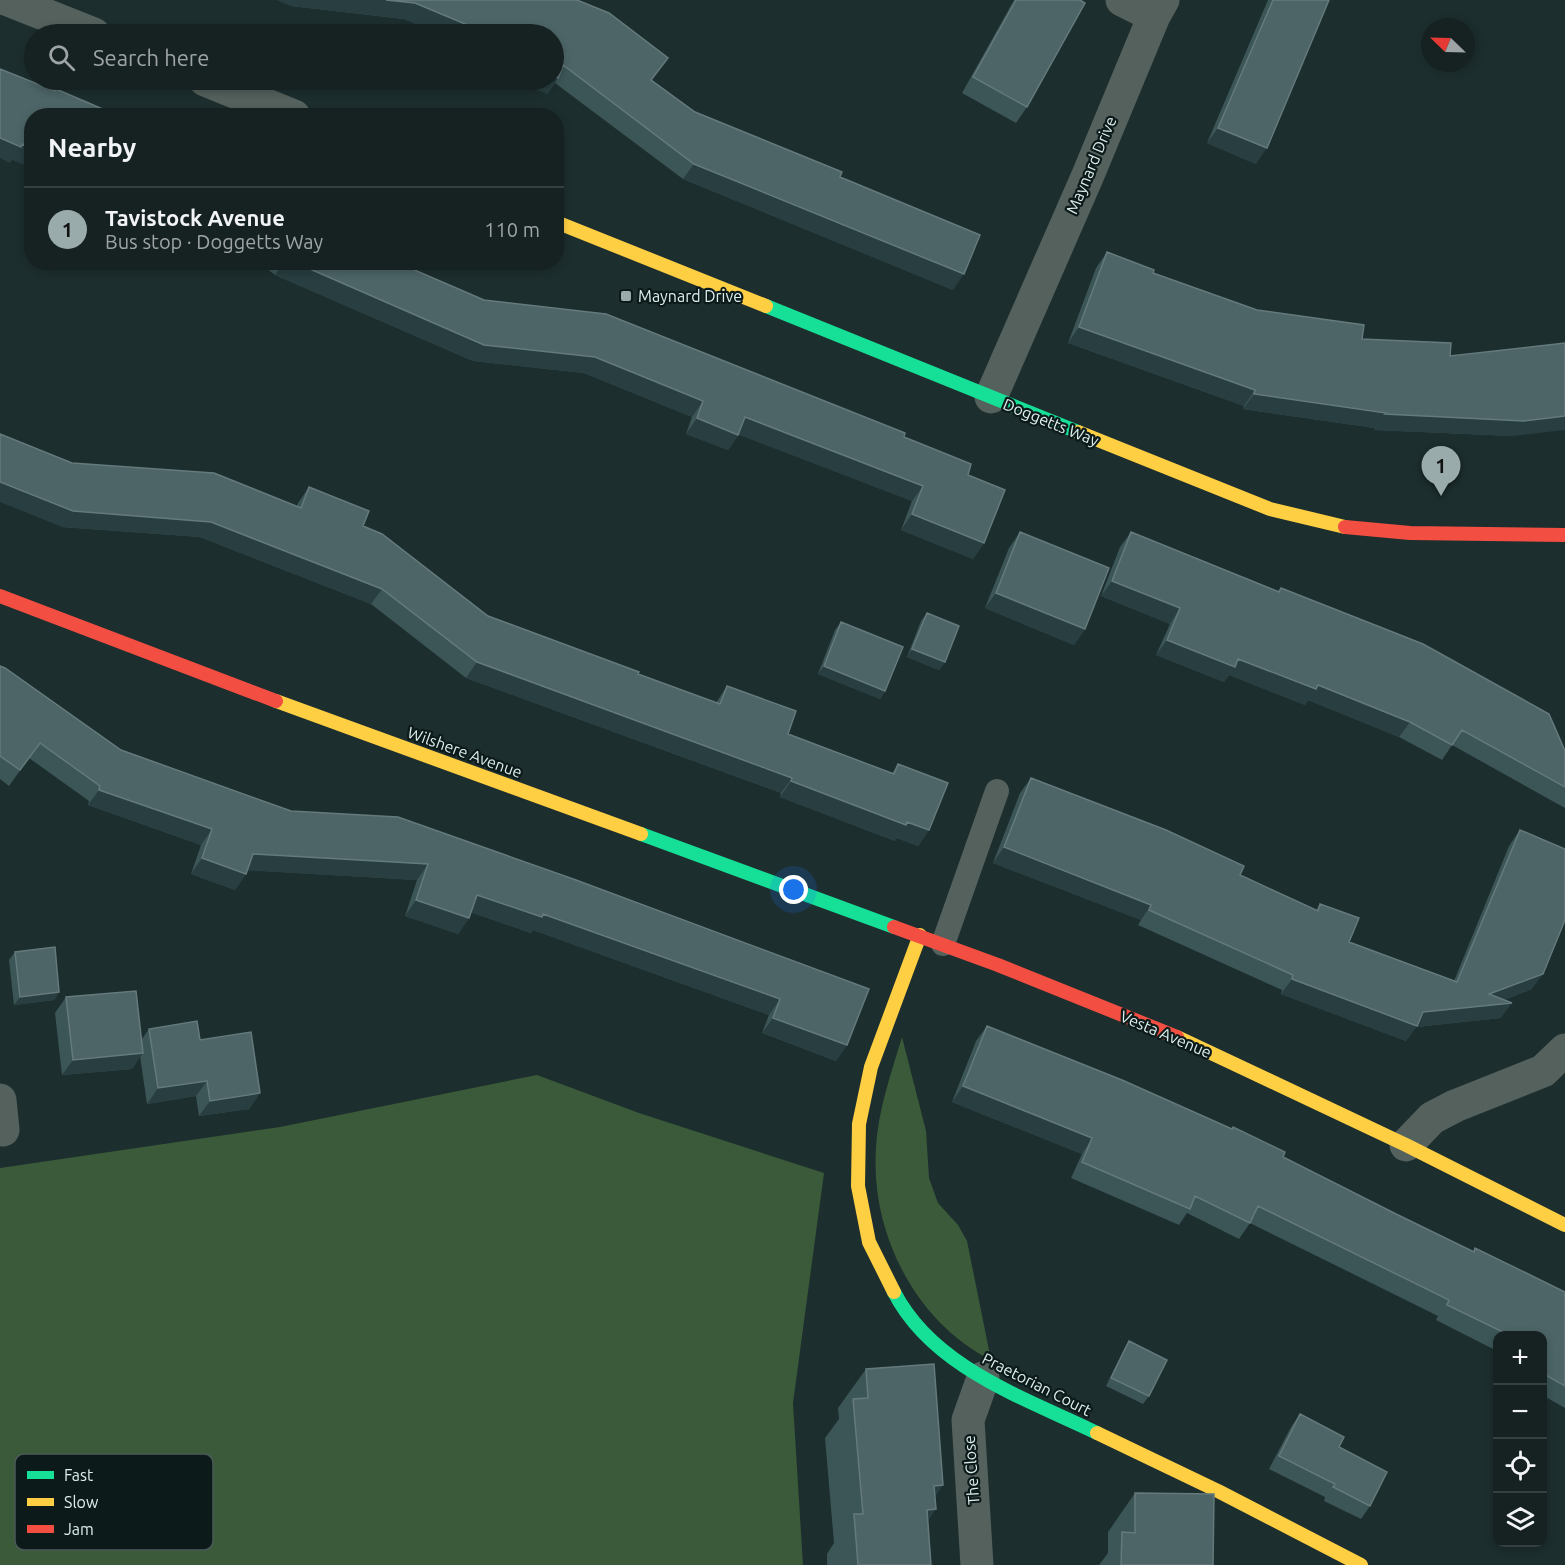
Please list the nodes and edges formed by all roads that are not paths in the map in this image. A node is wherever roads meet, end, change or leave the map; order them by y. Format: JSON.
{"nodes":[{"id":1,"x":8,"y":0,"type":"edge"},
{"id":2,"x":1122,"y":0,"type":"edge"},
{"id":3,"x":1158,"y":8,"type":"edge"},
{"id":4,"x":69,"y":24,"type":"edge"},
{"id":5,"x":230,"y":90,"type":"edge"},
{"id":6,"x":274,"y":108,"type":"edge"},
{"id":7,"x":564,"y":225,"type":"edge"},
{"id":8,"x":991,"y":397,"type":"junction"},
{"id":9,"x":1565,"y":535,"type":"edge"},
{"id":10,"x":0,"y":596,"type":"edge"},
{"id":11,"x":997,"y":791,"type":"dead end"},
{"id":12,"x":920,"y":935,"type":"junction"},
{"id":13,"x":943,"y":944,"type":"junction"},
{"id":14,"x":1565,"y":1050,"type":"edge"},
{"id":15,"x":1406,"y":1145,"type":"junction"},
{"id":16,"x":1565,"y":1225,"type":"edge"},
{"id":17,"x":984,"y":1378,"type":"junction"},
{"id":18,"x":977,"y":1565,"type":"edge"},
{"id":19,"x":1361,"y":1565,"type":"edge"}],
"edges":[{"from":1,"to":4,"type":"street"},
{"from":2,"to":3,"type":"street"},
{"from":3,"to":8,"type":"street","name":"Maynard Drive"},
{"from":5,"to":6,"type":"street"},
{"from":7,"to":8,"type":"street","name":"Doggetts Way"},
{"from":8,"to":9,"type":"street","name":"Doggetts Way"},
{"from":10,"to":12,"type":"street","name":"Wilshere Avenue"},
{"from":11,"to":13,"type":"lane"},
{"from":12,"to":13,"type":"street","name":"Vesta Avenue"},
{"from":12,"to":17,"type":"street","name":"Praetorian Court"},
{"from":13,"to":15,"type":"street","name":"Vesta Avenue"},
{"from":14,"to":15,"type":"street"},
{"from":15,"to":16,"type":"street","name":"Vesta Avenue"},
{"from":17,"to":18,"type":"street","name":"The Close"},
{"from":17,"to":19,"type":"street","name":"Praetorian Court"}]}
